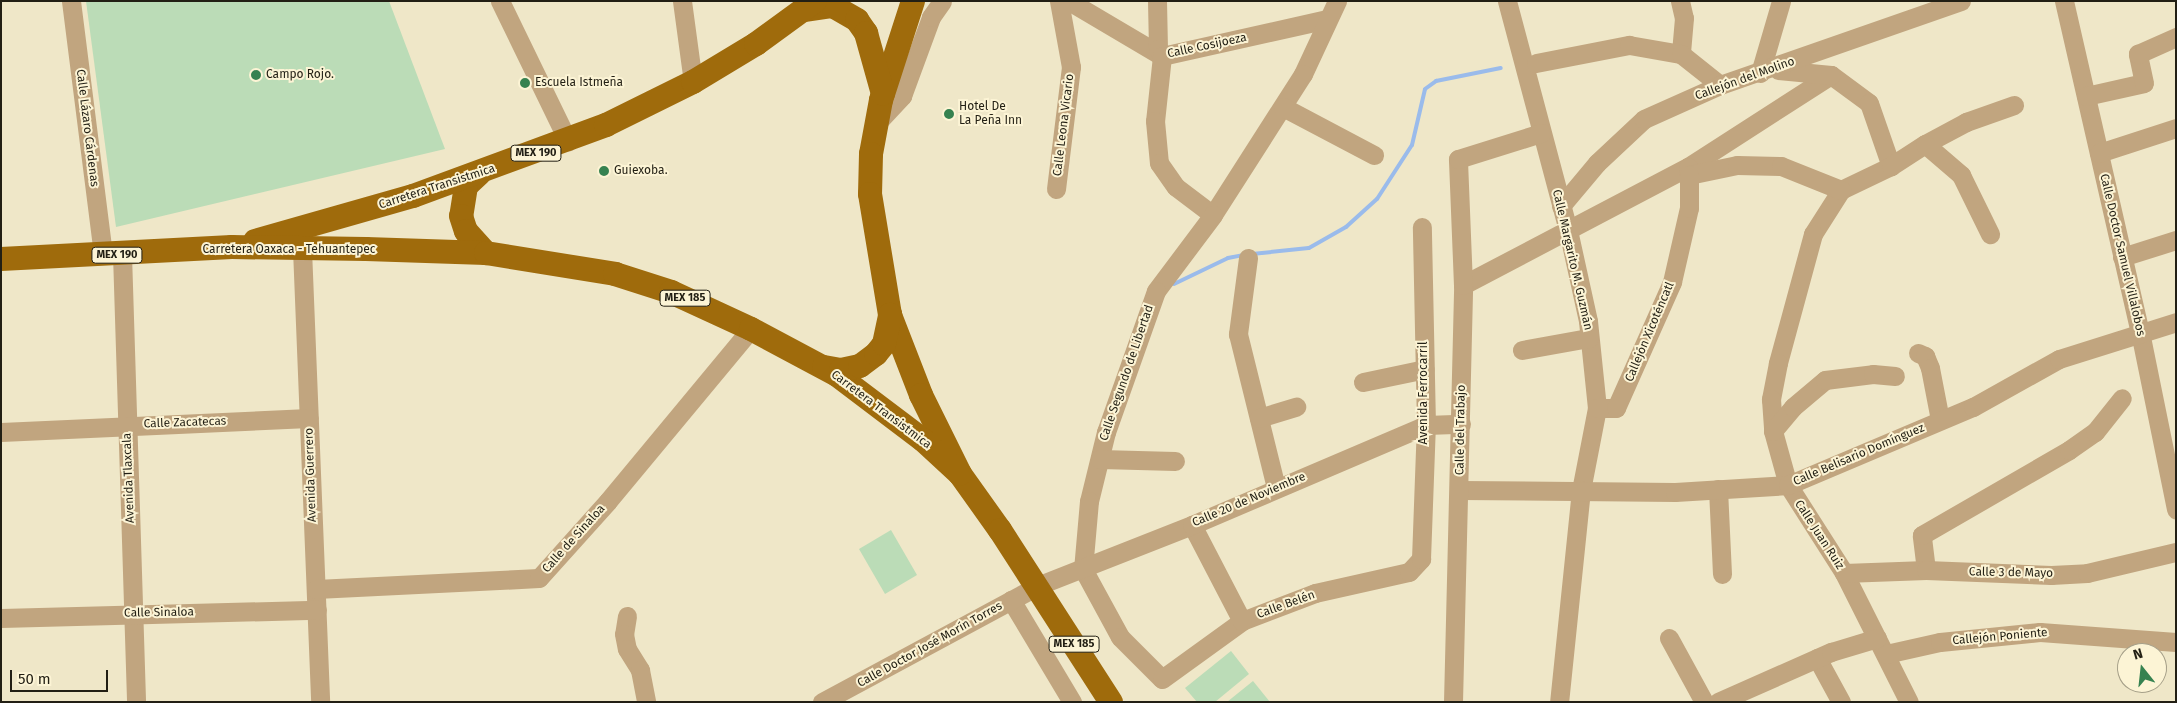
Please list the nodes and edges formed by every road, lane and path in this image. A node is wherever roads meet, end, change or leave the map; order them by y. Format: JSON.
{"nodes":[{"id":1,"x":71,"y":1,"type":"edge"},
{"id":2,"x":500,"y":1,"type":"edge"},
{"id":3,"x":682,"y":1,"type":"edge"},
{"id":4,"x":912,"y":1,"type":"edge"},
{"id":5,"x":942,"y":1,"type":"edge"},
{"id":6,"x":1059,"y":1,"type":"edge"},
{"id":7,"x":1069,"y":1,"type":"edge"},
{"id":8,"x":1157,"y":1,"type":"edge"},
{"id":9,"x":1506,"y":1,"type":"edge"},
{"id":10,"x":1680,"y":1,"type":"edge"},
{"id":11,"x":1781,"y":1,"type":"edge"},
{"id":12,"x":1960,"y":1,"type":"edge"},
{"id":13,"x":2064,"y":1,"type":"edge"},
{"id":14,"x":1339,"y":2,"type":"edge"},
{"id":15,"x":809,"y":5,"type":"edge"},
{"id":16,"x":1327,"y":19,"type":"junction"},
{"id":17,"x":2176,"y":36,"type":"edge"},
{"id":18,"x":1682,"y":54,"type":"junction"},
{"id":19,"x":1162,"y":56,"type":"junction"},
{"id":20,"x":1536,"y":63,"type":"dead end"},
{"id":21,"x":1766,"y":71,"type":"junction"},
{"id":22,"x":1831,"y":75,"type":"junction"},
{"id":23,"x":693,"y":82,"type":"junction"},
{"id":24,"x":1720,"y":85,"type":"junction"},
{"id":25,"x":883,"y":94,"type":"junction"},
{"id":26,"x":2086,"y":96,"type":"junction"},
{"id":27,"x":2014,"y":105,"type":"dead end"},
{"id":28,"x":1283,"y":107,"type":"junction"},
{"id":29,"x":875,"y":126,"type":"junction"},
{"id":30,"x":2176,"y":128,"type":"edge"},
{"id":31,"x":1541,"y":133,"type":"junction"},
{"id":32,"x":568,"y":141,"type":"junction"},
{"id":33,"x":1925,"y":144,"type":"junction"},
{"id":34,"x":2099,"y":153,"type":"junction"},
{"id":35,"x":1374,"y":155,"type":"dead end"},
{"id":36,"x":1891,"y":166,"type":"junction"},
{"id":37,"x":1688,"y":171,"type":"junction"},
{"id":38,"x":479,"y":174,"type":"junction"},
{"id":39,"x":1056,"y":189,"type":"dead end"},
{"id":40,"x":1841,"y":190,"type":"junction"},
{"id":41,"x":1561,"y":206,"type":"junction"},
{"id":42,"x":1213,"y":215,"type":"junction"},
{"id":43,"x":1422,"y":227,"type":"dead end"},
{"id":44,"x":1568,"y":230,"type":"junction"},
{"id":45,"x":1990,"y":234,"type":"dead end"},
{"id":46,"x":2176,"y":240,"type":"edge"},
{"id":47,"x":232,"y":247,"type":"junction"},
{"id":48,"x":302,"y":249,"type":"junction"},
{"id":49,"x":486,"y":253,"type":"junction"},
{"id":50,"x":112,"y":255,"type":"junction"},
{"id":51,"x":2122,"y":257,"type":"junction"},
{"id":52,"x":1248,"y":258,"type":"dead end"},
{"id":53,"x":1,"y":259,"type":"edge"},
{"id":54,"x":1463,"y":285,"type":"junction"},
{"id":55,"x":890,"y":315,"type":"junction"},
{"id":56,"x":2176,"y":322,"type":"edge"},
{"id":57,"x":751,"y":329,"type":"junction"},
{"id":58,"x":2132,"y":336,"type":"junction"},
{"id":59,"x":1590,"y":338,"type":"junction"},
{"id":60,"x":1522,"y":350,"type":"dead end"},
{"id":61,"x":1918,"y":353,"type":"dead end"},
{"id":62,"x":822,"y":366,"type":"junction"},
{"id":63,"x":1425,"y":369,"type":"junction"},
{"id":64,"x":1895,"y":376,"type":"dead end"},
{"id":65,"x":1362,"y":382,"type":"dead end"},
{"id":66,"x":2122,"y":398,"type":"dead end"},
{"id":67,"x":1296,"y":407,"type":"dead end"},
{"id":68,"x":1597,"y":408,"type":"junction"},
{"id":69,"x":309,"y":418,"type":"junction"},
{"id":70,"x":1259,"y":418,"type":"junction"},
{"id":71,"x":1940,"y":420,"type":"junction"},
{"id":72,"x":1461,"y":424,"type":"junction"},
{"id":73,"x":127,"y":425,"type":"junction"},
{"id":74,"x":1426,"y":425,"type":"junction"},
{"id":75,"x":1773,"y":431,"type":"junction"},
{"id":76,"x":4,"y":434,"type":"edge"},
{"id":77,"x":1100,"y":458,"type":"junction"},
{"id":78,"x":1175,"y":461,"type":"dead end"},
{"id":79,"x":960,"y":474,"type":"junction"},
{"id":80,"x":1788,"y":485,"type":"junction"},
{"id":81,"x":1276,"y":488,"type":"junction"},
{"id":82,"x":1718,"y":489,"type":"junction"},
{"id":83,"x":1460,"y":490,"type":"junction"},
{"id":84,"x":1580,"y":490,"type":"junction"},
{"id":85,"x":2176,"y":509,"type":"edge"},
{"id":86,"x":1192,"y":525,"type":"junction"},
{"id":87,"x":2176,"y":552,"type":"edge"},
{"id":88,"x":1421,"y":559,"type":"joint"},
{"id":89,"x":1083,"y":569,"type":"junction"},
{"id":90,"x":1926,"y":570,"type":"junction"},
{"id":91,"x":1844,"y":573,"type":"junction"},
{"id":92,"x":1722,"y":574,"type":"dead end"},
{"id":93,"x":1037,"y":586,"type":"junction"},
{"id":94,"x":316,"y":589,"type":"junction"},
{"id":95,"x":1012,"y":600,"type":"junction"},
{"id":96,"x":317,"y":610,"type":"junction"},
{"id":97,"x":133,"y":614,"type":"junction"},
{"id":98,"x":627,"y":616,"type":"dead end"},
{"id":99,"x":1,"y":618,"type":"edge"},
{"id":100,"x":1242,"y":621,"type":"junction"},
{"id":101,"x":1669,"y":638,"type":"dead end"},
{"id":102,"x":2176,"y":642,"type":"edge"},
{"id":103,"x":1881,"y":646,"type":"junction"},
{"id":104,"x":1817,"y":658,"type":"junction"},
{"id":105,"x":846,"y":697,"type":"edge"},
{"id":106,"x":136,"y":702,"type":"edge"},
{"id":107,"x":320,"y":702,"type":"edge"},
{"id":108,"x":646,"y":702,"type":"edge"},
{"id":109,"x":822,"y":702,"type":"edge"},
{"id":110,"x":1072,"y":702,"type":"edge"},
{"id":111,"x":1111,"y":702,"type":"edge"},
{"id":112,"x":1453,"y":702,"type":"edge"},
{"id":113,"x":1559,"y":702,"type":"edge"},
{"id":114,"x":1704,"y":702,"type":"edge"},
{"id":115,"x":1718,"y":702,"type":"edge"},
{"id":116,"x":1841,"y":702,"type":"edge"},
{"id":117,"x":1909,"y":702,"type":"edge"}],
"edges":[{"from":1,"to":50,"type":"street","name":"Calle Lázaro Cárdenas"},
{"from":2,"to":32,"type":"street"},
{"from":3,"to":23,"type":"street"},
{"from":4,"to":25,"type":"main road","name":"Carretera Transistmica","number":"MEX 185"},
{"from":5,"to":29,"type":"street"},
{"from":6,"to":39,"type":"street","name":"Calle Leona Vicario"},
{"from":7,"to":19,"type":"street","name":"Calle Cosijoeza"},
{"from":8,"to":19,"type":"street"},
{"from":9,"to":31,"type":"street","name":"Calle Margarito M. Guzmán"},
{"from":10,"to":18,"type":"street"},
{"from":11,"to":21,"type":"street"},
{"from":12,"to":21,"type":"street","name":"Callejón del Molino"},
{"from":13,"to":26,"type":"street","name":"Calle Doctor Samuel Villalobos"},
{"from":14,"to":16,"type":"street","name":"Calle Segundo de Libertad"},
{"from":15,"to":23,"type":"main road","name":"Carretera Transistmica","number":"MEX 190"},
{"from":15,"to":25,"type":"main road"},
{"from":16,"to":19,"type":"street","name":"Calle Cosijoeza"},
{"from":16,"to":28,"type":"street","name":"Calle Segundo de Libertad"},
{"from":17,"to":26,"type":"street"},
{"from":18,"to":20,"type":"street"},
{"from":18,"to":24,"type":"street"},
{"from":19,"to":42,"type":"street"},
{"from":21,"to":22,"type":"street"},
{"from":21,"to":24,"type":"street","name":"Callejón del Molino"},
{"from":22,"to":36,"type":"street"},
{"from":22,"to":37,"type":"street"},
{"from":23,"to":32,"type":"main road","name":"Carretera Transistmica","number":"MEX 190"},
{"from":24,"to":41,"type":"street","name":"Callejón del Molino"},
{"from":25,"to":29,"type":"main road","name":"Carretera Transistmica","number":"MEX 185"},
{"from":26,"to":34,"type":"street","name":"Calle Doctor Samuel Villalobos"},
{"from":27,"to":33,"type":"street"},
{"from":28,"to":35,"type":"street"},
{"from":28,"to":42,"type":"street","name":"Calle Segundo de Libertad"},
{"from":29,"to":55,"type":"main road","name":"Carretera Transistmica","number":"MEX 185"},
{"from":30,"to":34,"type":"street"},
{"from":31,"to":41,"type":"street","name":"Calle Margarito M. Guzmán"},
{"from":31,"to":54,"type":"street","name":"Calle del Trabajo"},
{"from":32,"to":38,"type":"main road","name":"Carretera Transistmica","number":"MEX 190"},
{"from":33,"to":36,"type":"street"},
{"from":33,"to":45,"type":"street"},
{"from":34,"to":51,"type":"street","name":"Calle Doctor Samuel Villalobos"},
{"from":36,"to":40,"type":"street"},
{"from":37,"to":40,"type":"street"},
{"from":37,"to":44,"type":"street"},
{"from":37,"to":68,"type":"street","name":"Callejón Xicoténcatl"},
{"from":38,"to":47,"type":"main road","name":"Carretera Transistmica","number":"MEX 190"},
{"from":38,"to":49,"type":"main road"},
{"from":40,"to":75,"type":"street","name":"Calle Juan Ruiz"},
{"from":41,"to":44,"type":"street","name":"Calle Margarito M. Guzmán"},
{"from":42,"to":77,"type":"street","name":"Calle Segundo de Libertad"},
{"from":43,"to":63,"type":"street","name":"Avenida Ferrocarril"},
{"from":44,"to":54,"type":"street"},
{"from":44,"to":59,"type":"street","name":"Calle Margarito M. Guzmán"},
{"from":46,"to":51,"type":"street"},
{"from":47,"to":48,"type":"main road","name":"Carretera Oaxaca - Tehuantepec","number":"MEX 190"},
{"from":47,"to":50,"type":"main road","name":"Carretera Oaxaca - Tehuantepec","number":"MEX 190"},
{"from":48,"to":49,"type":"main road","name":"Carretera Oaxaca - Tehuantepec","number":"MEX 190"},
{"from":48,"to":69,"type":"street","name":"Avenida Guerrero"},
{"from":49,"to":57,"type":"main road","name":"Carretera Transistmica","number":"MEX 185"},
{"from":50,"to":53,"type":"main road","name":"Carretera Oaxaca - Tehuantepec","number":"MEX 190"},
{"from":50,"to":73,"type":"street","name":"Avenida Tlaxcala"},
{"from":51,"to":58,"type":"street","name":"Calle Doctor Samuel Villalobos"},
{"from":52,"to":70,"type":"street"},
{"from":54,"to":72,"type":"street","name":"Calle del Trabajo"},
{"from":55,"to":62,"type":"main road"},
{"from":55,"to":79,"type":"main road","name":"Carretera Transistmica","number":"MEX 185"},
{"from":56,"to":58,"type":"street","name":"Calle Belisario Domínguez"},
{"from":57,"to":62,"type":"main road","name":"Carretera Transistmica","number":"MEX 185"},
{"from":57,"to":94,"type":"street","name":"Calle de Sinaloa"},
{"from":58,"to":71,"type":"street","name":"Calle Belisario Domínguez"},
{"from":58,"to":85,"type":"street","name":"Calle Doctor Samuel Villalobos"},
{"from":59,"to":60,"type":"street"},
{"from":59,"to":68,"type":"street","name":"Calle Margarito M. Guzmán"},
{"from":61,"to":71,"type":"street"},
{"from":62,"to":79,"type":"main road","name":"Carretera Transistmica","number":"MEX 185"},
{"from":63,"to":65,"type":"street"},
{"from":63,"to":74,"type":"street","name":"Avenida Ferrocarril"},
{"from":64,"to":75,"type":"street"},
{"from":66,"to":90,"type":"street"},
{"from":67,"to":70,"type":"street"},
{"from":68,"to":84,"type":"street","name":"Calle Margarito M. Guzmán"},
{"from":69,"to":73,"type":"street","name":"Calle Zacatecas"},
{"from":69,"to":94,"type":"street","name":"Avenida Guerrero"},
{"from":70,"to":81,"type":"street"},
{"from":71,"to":80,"type":"street","name":"Calle Belisario Domínguez"},
{"from":72,"to":74,"type":"street","name":"Calle 20 de Noviembre"},
{"from":72,"to":83,"type":"street","name":"Calle del Trabajo"},
{"from":73,"to":76,"type":"street","name":"Calle Zacatecas"},
{"from":73,"to":97,"type":"street","name":"Avenida Tlaxcala"},
{"from":74,"to":81,"type":"street","name":"Calle 20 de Noviembre"},
{"from":74,"to":88,"type":"street","name":"Avenida Ferrocarril"},
{"from":75,"to":80,"type":"street","name":"Calle Juan Ruiz"},
{"from":77,"to":78,"type":"street"},
{"from":77,"to":89,"type":"street","name":"Calle Segundo de Libertad"},
{"from":79,"to":93,"type":"main road","name":"Carretera Transistmica","number":"MEX 185"},
{"from":80,"to":82,"type":"street","name":"Calle Belisario Domínguez"},
{"from":80,"to":91,"type":"street","name":"Calle Juan Ruiz"},
{"from":81,"to":86,"type":"street","name":"Calle 20 de Noviembre"},
{"from":82,"to":84,"type":"street","name":"Calle Belisario Domínguez"},
{"from":82,"to":92,"type":"street"},
{"from":83,"to":84,"type":"street","name":"Calle Belisario Domínguez"},
{"from":83,"to":112,"type":"street","name":"Calle del Trabajo"},
{"from":84,"to":113,"type":"street","name":"Calle Margarito M. Guzmán"},
{"from":86,"to":89,"type":"street","name":"Calle 20 de Noviembre"},
{"from":86,"to":100,"type":"street"},
{"from":87,"to":90,"type":"street","name":"Calle 3 de Mayo"},
{"from":88,"to":100,"type":"street","name":"Calle Belén"},
{"from":89,"to":93,"type":"street","name":"Calle 20 de Noviembre"},
{"from":89,"to":100,"type":"street","name":"Calle Belén"},
{"from":90,"to":91,"type":"street","name":"Calle 3 de Mayo"},
{"from":91,"to":103,"type":"street","name":"Calle Juan Ruiz"},
{"from":93,"to":95,"type":"street","name":"Calle Doctor José Morín Torres"},
{"from":93,"to":111,"type":"main road","name":"Carretera Transistmica","number":"MEX 185"},
{"from":94,"to":96,"type":"street","name":"Avenida Guerrero"},
{"from":95,"to":105,"type":"street","name":"Calle Doctor José Morín Torres"},
{"from":95,"to":110,"type":"street"},
{"from":96,"to":97,"type":"street","name":"Calle Sinaloa"},
{"from":96,"to":107,"type":"street","name":"Avenida Guerrero"},
{"from":97,"to":99,"type":"street","name":"Calle Sinaloa"},
{"from":97,"to":106,"type":"street","name":"Avenida Tlaxcala"},
{"from":98,"to":108,"type":"street"},
{"from":101,"to":114,"type":"street"},
{"from":102,"to":103,"type":"street","name":"Callejón Poniente"},
{"from":103,"to":104,"type":"street","name":"Callejón Poniente"},
{"from":103,"to":117,"type":"street","name":"Calle Juan Ruiz"},
{"from":104,"to":115,"type":"street","name":"Callejón Poniente"},
{"from":104,"to":116,"type":"street"},
{"from":105,"to":109,"type":"street","name":"Calle Doctor José Morín Torres"}]}
